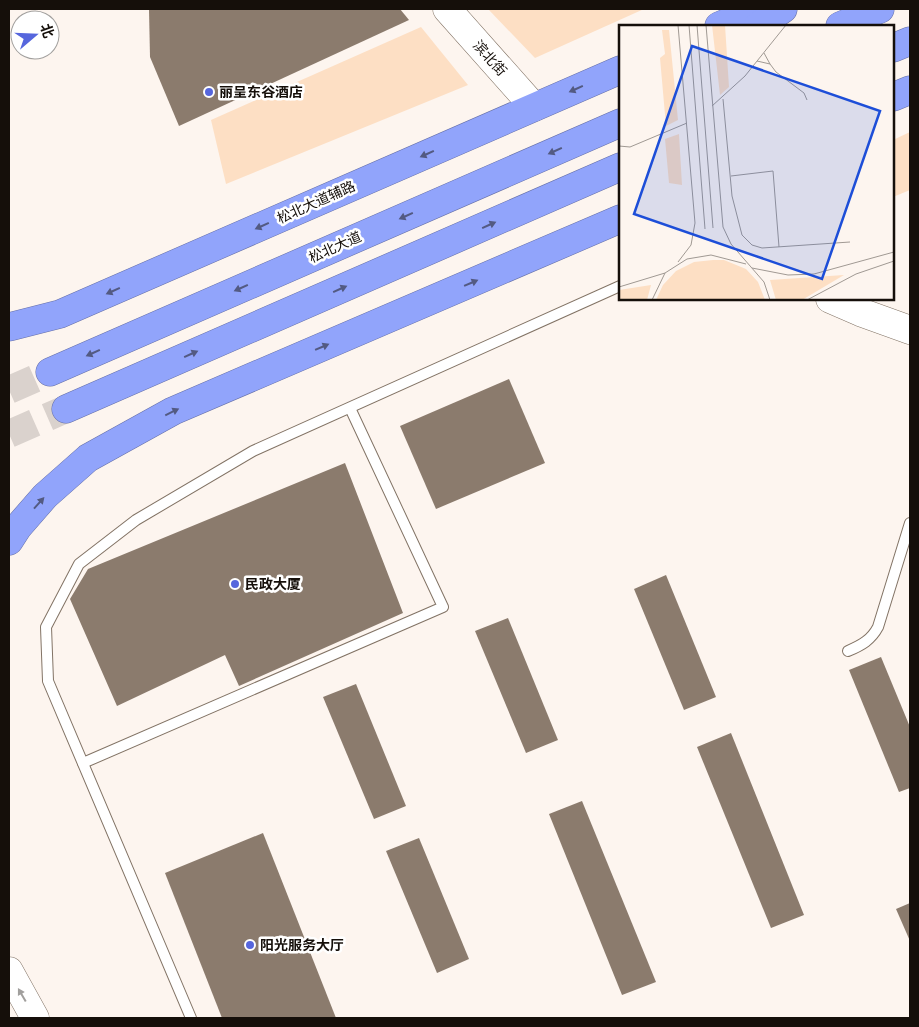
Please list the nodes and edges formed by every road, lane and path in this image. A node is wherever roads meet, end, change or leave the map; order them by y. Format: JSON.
{"nodes":[{"id":1,"x":446,"y":9,"type":"edge"},
{"id":2,"x":759,"y":9,"type":"edge"},
{"id":3,"x":783,"y":9,"type":"edge"},
{"id":4,"x":880,"y":9,"type":"edge"},
{"id":5,"x":721,"y":25,"type":"edge"},
{"id":6,"x":759,"y":25,"type":"edge"},
{"id":7,"x":842,"y":25,"type":"edge"},
{"id":8,"x":910,"y":40,"type":"edge"},
{"id":9,"x":894,"y":48,"type":"edge"},
{"id":10,"x":619,"y":70,"type":"edge"},
{"id":11,"x":910,"y":90,"type":"edge"},
{"id":12,"x":894,"y":97,"type":"edge"},
{"id":13,"x":534,"y":107,"type":"junction"},
{"id":14,"x":619,"y":123,"type":"edge"},
{"id":15,"x":619,"y":167,"type":"edge"},
{"id":16,"x":619,"y":219,"type":"edge"},
{"id":17,"x":619,"y":286,"type":"edge"},
{"id":18,"x":832,"y":300,"type":"edge"},
{"id":19,"x":9,"y":327,"type":"edge"},
{"id":20,"x":910,"y":330,"type":"edge"},
{"id":21,"x":50,"y":372,"type":"tunnel mouth"},
{"id":22,"x":350,"y":408,"type":"junction"},
{"id":23,"x":66,"y":409,"type":"tunnel mouth"},
{"id":24,"x":910,"y":524,"type":"edge"},
{"id":25,"x":9,"y":541,"type":"edge"},
{"id":26,"x":848,"y":651,"type":"dead end"},
{"id":27,"x":83,"y":763,"type":"junction"},
{"id":28,"x":9,"y":971,"type":"edge"},
{"id":29,"x":35,"y":1018,"type":"edge"},
{"id":30,"x":190,"y":1018,"type":"edge"}],
"edges":[{"from":1,"to":13,"type":"street","name":"滨北街"},
{"from":2,"to":5,"type":"highway"},
{"from":3,"to":6,"type":"highway"},
{"from":4,"to":7,"type":"highway"},
{"from":8,"to":9,"type":"highway"},
{"from":10,"to":13,"type":"highway","name":"松北大道辅路","one_way":true},
{"from":11,"to":12,"type":"highway"},
{"from":13,"to":19,"type":"highway","name":"松北大道辅路","one_way":true},
{"from":14,"to":21,"type":"highway","name":"松北大道","one_way":true},
{"from":23,"to":15,"type":"highway","one_way":true},
{"from":25,"to":16,"type":"highway","one_way":true},
{"from":17,"to":22,"type":"lane"},
{"from":18,"to":20,"type":"street"},
{"from":22,"to":27,"type":"lane"},
{"from":22,"to":27,"type":"lane"},
{"from":24,"to":26,"type":"lane"},
{"from":27,"to":30,"type":"lane"},
{"from":29,"to":28,"type":"street","one_way":true}]}
